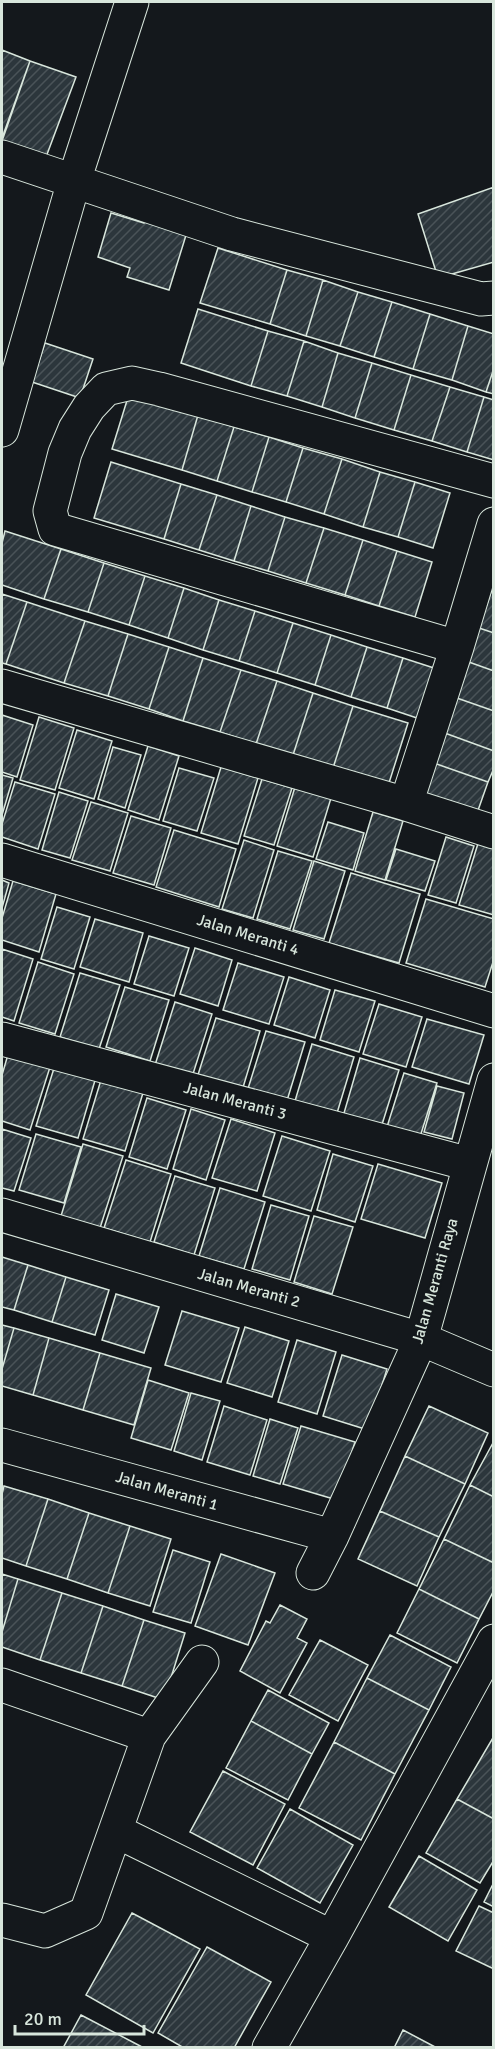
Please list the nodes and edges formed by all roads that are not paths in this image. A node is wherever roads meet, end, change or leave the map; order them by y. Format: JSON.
{"nodes":[{"id":1,"x":132,"y":2,"type":"edge"},
{"id":2,"x":2,"y":157,"type":"edge"},
{"id":3,"x":74,"y":181,"type":"junction"},
{"id":4,"x":494,"y":298,"type":"edge"},
{"id":5,"x":2,"y":430,"type":"edge"},
{"id":6,"x":494,"y":481,"type":"edge"},
{"id":7,"x":494,"y":525,"type":"edge"},
{"id":8,"x":457,"y":646,"type":"junction"},
{"id":9,"x":2,"y":686,"type":"edge"},
{"id":10,"x":406,"y":804,"type":"junction"},
{"id":11,"x":494,"y":832,"type":"edge"},
{"id":12,"x":2,"y":860,"type":"edge"},
{"id":13,"x":494,"y":1011,"type":"edge"},
{"id":14,"x":2,"y":1039,"type":"edge"},
{"id":15,"x":494,"y":1080,"type":"edge"},
{"id":16,"x":469,"y":1164,"type":"junction"},
{"id":17,"x":2,"y":1215,"type":"edge"},
{"id":18,"x":421,"y":1339,"type":"junction"},
{"id":19,"x":494,"y":1370,"type":"edge"},
{"id":20,"x":2,"y":1445,"type":"edge"},
{"id":21,"x":332,"y":1536,"type":"junction"},
{"id":22,"x":313,"y":1573,"type":"dead end"},
{"id":23,"x":494,"y":1641,"type":"edge"},
{"id":24,"x":202,"y":1662,"type":"dead end"},
{"id":25,"x":2,"y":1685,"type":"edge"},
{"id":26,"x":149,"y":1736,"type":"junction"},
{"id":27,"x":116,"y":1830,"type":"junction"},
{"id":28,"x":2,"y":1920,"type":"edge"},
{"id":29,"x":332,"y":1937,"type":"junction"},
{"id":30,"x":269,"y":2048,"type":"edge"}],
"edges":[{"from":1,"to":3,"type":"street"},
{"from":2,"to":3,"type":"street"},
{"from":3,"to":4,"type":"street"},
{"from":3,"to":5,"type":"street"},
{"from":6,"to":8,"type":"street"},
{"from":7,"to":8,"type":"street"},
{"from":8,"to":10,"type":"street"},
{"from":9,"to":10,"type":"street"},
{"from":10,"to":11,"type":"street"},
{"from":12,"to":13,"type":"street","name":"Jalan Meranti 4"},
{"from":14,"to":16,"type":"street","name":"Jalan Meranti 3"},
{"from":15,"to":16,"type":"street","name":"Jalan Meranti Raya"},
{"from":16,"to":18,"type":"street","name":"Jalan Meranti Raya"},
{"from":17,"to":18,"type":"street","name":"Jalan Meranti 2"},
{"from":18,"to":19,"type":"street","name":"Jalan Meranti 2"},
{"from":18,"to":21,"type":"street","name":"Jalan Meranti Raya"},
{"from":20,"to":21,"type":"street","name":"Jalan Meranti 1"},
{"from":21,"to":22,"type":"street","name":"Jalan Meranti Raya"},
{"from":23,"to":29,"type":"street"},
{"from":24,"to":26,"type":"street"},
{"from":25,"to":26,"type":"street"},
{"from":26,"to":27,"type":"street"},
{"from":27,"to":28,"type":"street"},
{"from":27,"to":29,"type":"street"},
{"from":29,"to":30,"type":"street"}]}
